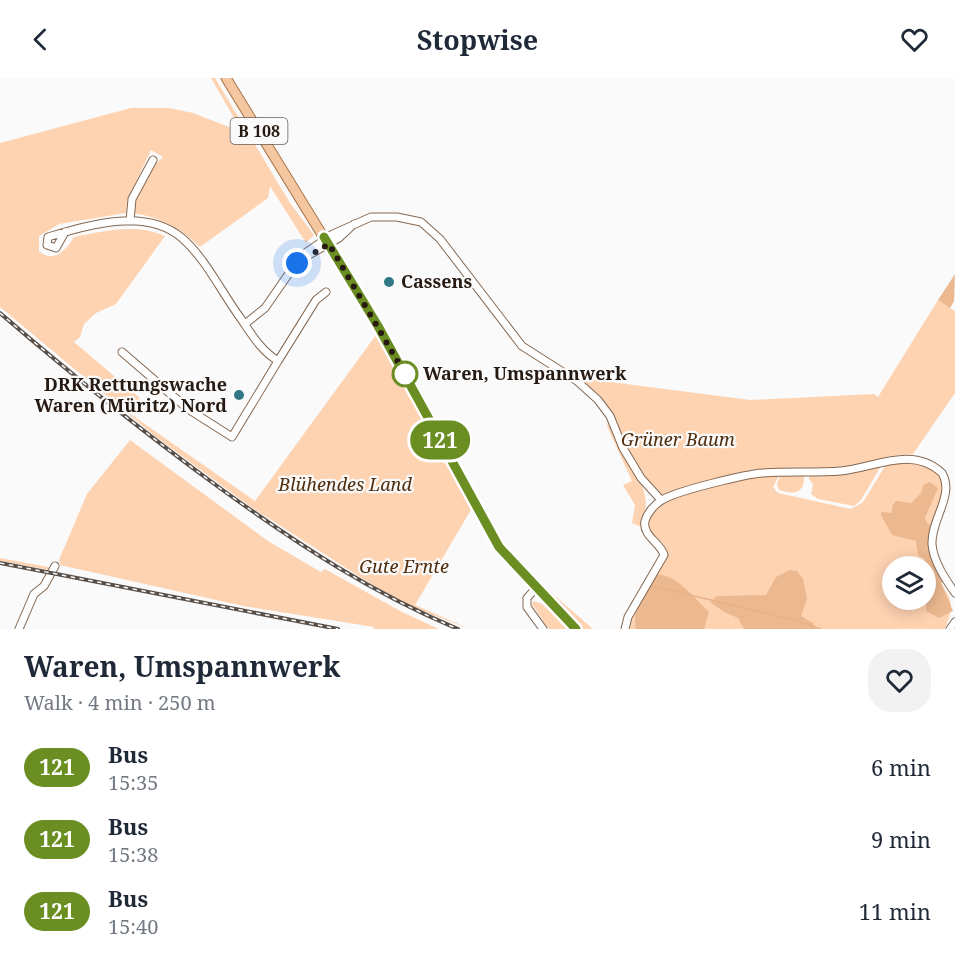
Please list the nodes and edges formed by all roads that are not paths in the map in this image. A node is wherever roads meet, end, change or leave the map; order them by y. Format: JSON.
{"nodes":[{"id":1,"x":226,"y":78,"type":"edge"},
{"id":2,"x":153,"y":160,"type":"dead end"},
{"id":3,"x":130,"y":221,"type":"junction"},
{"id":4,"x":65,"y":232,"type":"dead end"},
{"id":5,"x":326,"y":240,"type":"junction"},
{"id":6,"x":326,"y":292,"type":"dead end"},
{"id":7,"x":245,"y":324,"type":"junction"},
{"id":8,"x":122,"y":352,"type":"dead end"},
{"id":9,"x":278,"y":361,"type":"junction"},
{"id":10,"x":661,"y":500,"type":"junction"},
{"id":11,"x":55,"y":566,"type":"dead end"},
{"id":12,"x":952,"y":581,"type":"edge"},
{"id":13,"x":534,"y":590,"type":"junction"},
{"id":14,"x":955,"y":593,"type":"edge"},
{"id":15,"x":955,"y":622,"type":"edge"},
{"id":16,"x":19,"y":629,"type":"edge"},
{"id":17,"x":543,"y":629,"type":"edge"},
{"id":18,"x":576,"y":629,"type":"edge"},
{"id":19,"x":625,"y":629,"type":"edge"},
{"id":20,"x":950,"y":629,"type":"edge"}],
"edges":[{"from":1,"to":5,"type":"main road","number":"B 108"},
{"from":2,"to":3,"type":"street"},
{"from":3,"to":4,"type":"street"},
{"from":3,"to":7,"type":"street"},
{"from":5,"to":7,"type":"street"},
{"from":5,"to":10,"type":"street"},
{"from":5,"to":13,"type":"main road","number":"B 108"},
{"from":6,"to":9,"type":"street"},
{"from":7,"to":9,"type":"street"},
{"from":8,"to":9,"type":"street"},
{"from":10,"to":12,"type":"street"},
{"from":10,"to":19,"type":"street"},
{"from":11,"to":16,"type":"street"},
{"from":12,"to":14,"type":"street"},
{"from":13,"to":17,"type":"street"},
{"from":13,"to":18,"type":"main road","number":"B 108"},
{"from":15,"to":20,"type":"street"}]}
